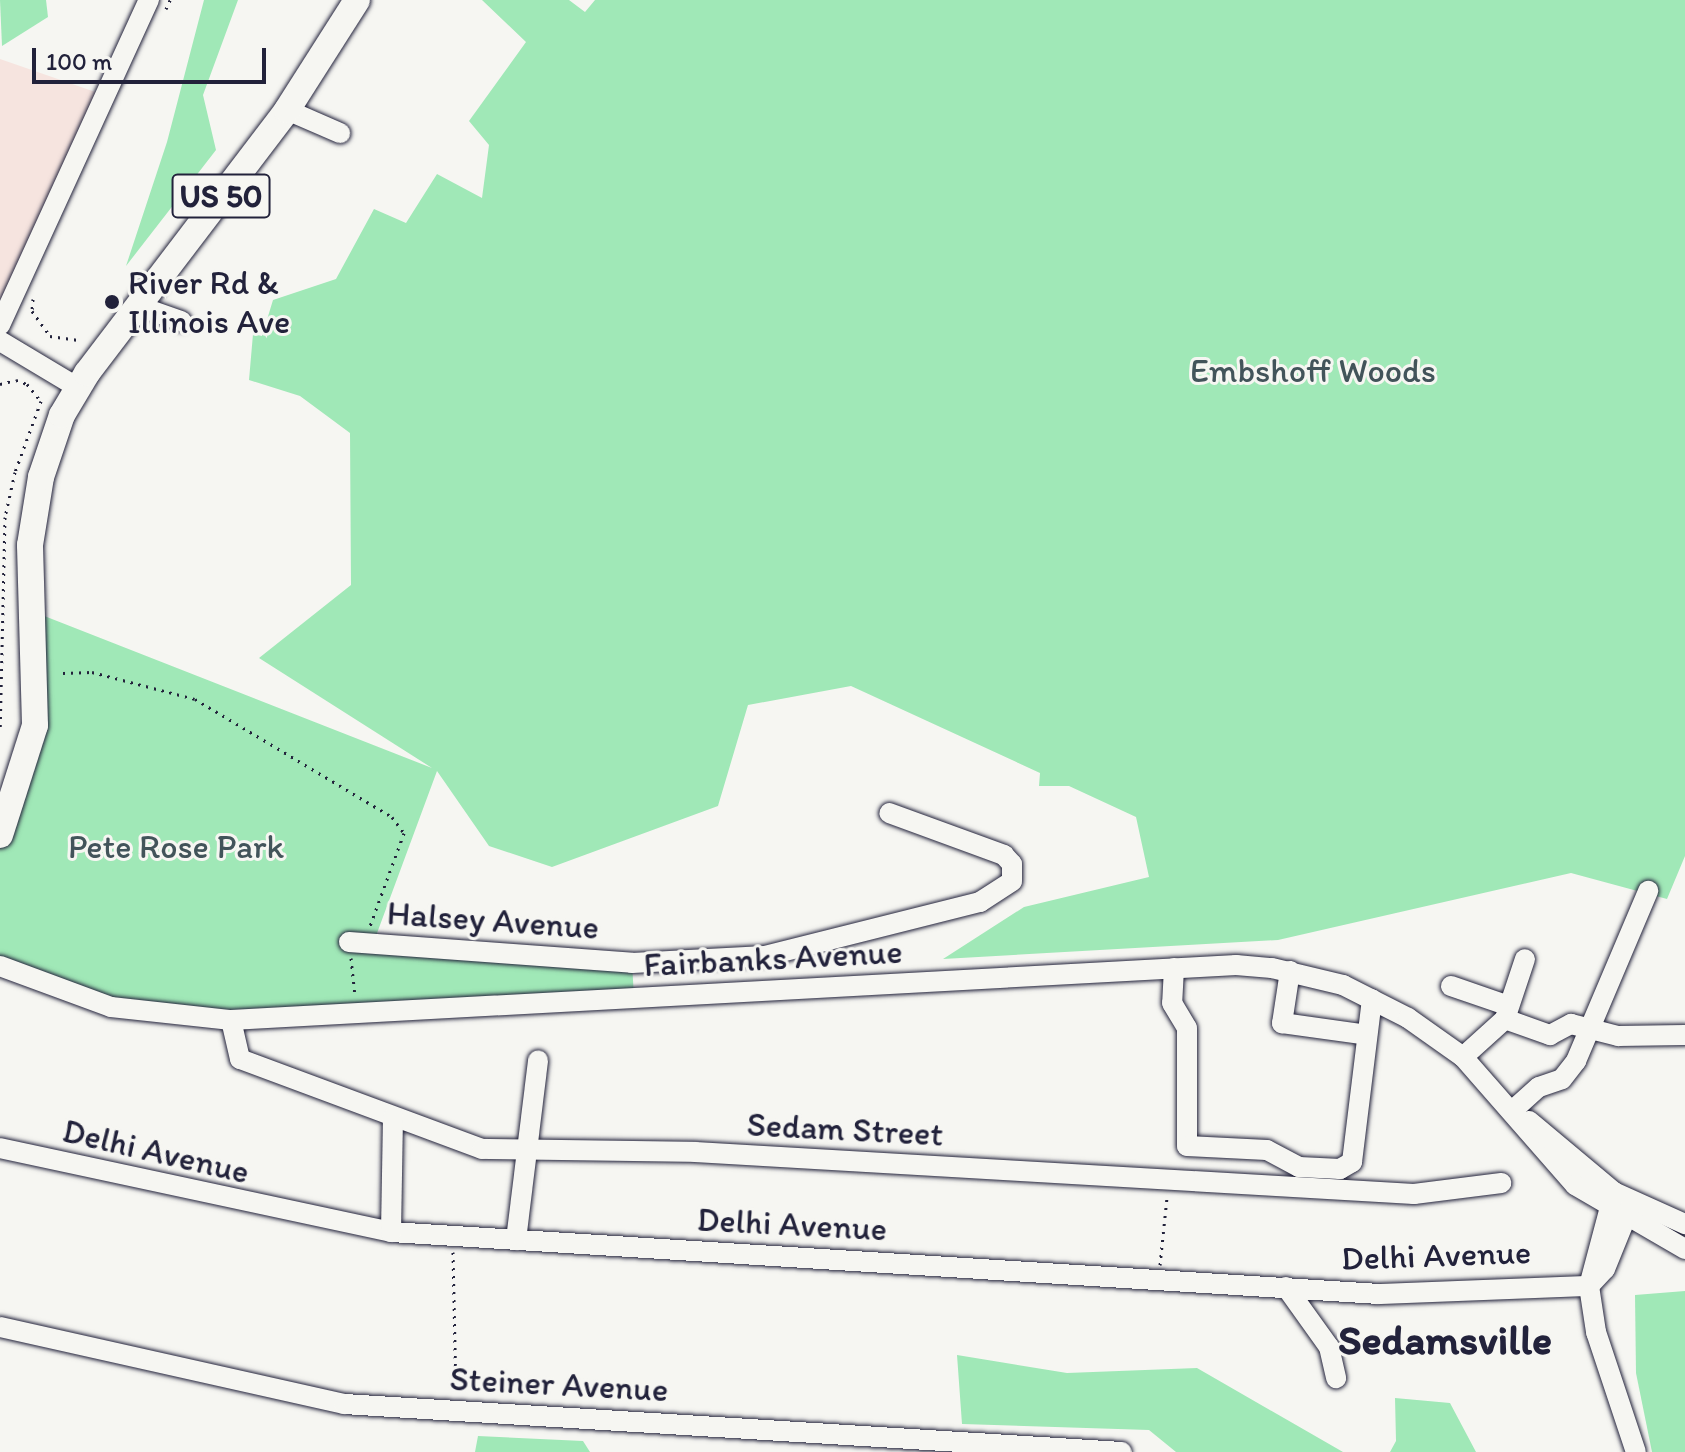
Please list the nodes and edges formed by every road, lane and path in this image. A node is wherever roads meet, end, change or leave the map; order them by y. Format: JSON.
{"nodes":[{"id":1,"x":149,"y":0,"type":"edge"},
{"id":2,"x":357,"y":0,"type":"edge"},
{"id":3,"x":287,"y":110,"type":"junction"},
{"id":4,"x":340,"y":133,"type":"dead end"},
{"id":5,"x":37,"y":288,"type":"dead end"},
{"id":6,"x":138,"y":306,"type":"junction"},
{"id":7,"x":181,"y":321,"type":"dead end"},
{"id":8,"x":0,"y":325,"type":"edge"},
{"id":9,"x":77,"y":340,"type":"dead end"},
{"id":10,"x":0,"y":341,"type":"edge"},
{"id":11,"x":0,"y":384,"type":"edge"},
{"id":12,"x":77,"y":387,"type":"junction"},
{"id":13,"x":41,"y":401,"type":"dead end"},
{"id":14,"x":63,"y":673,"type":"dead end"},
{"id":15,"x":889,"y":813,"type":"dead end"},
{"id":16,"x":0,"y":835,"type":"edge"},
{"id":17,"x":1648,"y":891,"type":"dead end"},
{"id":18,"x":359,"y":943,"type":"junction"},
{"id":19,"x":1525,"y":959,"type":"dead end"},
{"id":20,"x":632,"y":963,"type":"junction"},
{"id":21,"x":0,"y":966,"type":"edge"},
{"id":22,"x":1174,"y":968,"type":"junction"},
{"id":23,"x":1290,"y":971,"type":"junction"},
{"id":24,"x":1451,"y":986,"type":"dead end"},
{"id":25,"x":355,"y":994,"type":"dead end"},
{"id":26,"x":634,"y":997,"type":"junction"},
{"id":27,"x":1372,"y":999,"type":"junction"},
{"id":28,"x":1507,"y":1013,"type":"junction"},
{"id":29,"x":231,"y":1020,"type":"junction"},
{"id":30,"x":1589,"y":1029,"type":"junction"},
{"id":31,"x":1367,"y":1035,"type":"junction"},
{"id":32,"x":1685,"y":1035,"type":"edge"},
{"id":33,"x":1463,"y":1057,"type":"junction"},
{"id":34,"x":538,"y":1060,"type":"dead end"},
{"id":35,"x":1512,"y":1111,"type":"junction"},
{"id":36,"x":393,"y":1117,"type":"junction"},
{"id":37,"x":0,"y":1148,"type":"edge"},
{"id":38,"x":525,"y":1148,"type":"junction"},
{"id":39,"x":1169,"y":1180,"type":"junction"},
{"id":40,"x":1501,"y":1183,"type":"dead end"},
{"id":41,"x":1620,"y":1205,"type":"junction"},
{"id":42,"x":1685,"y":1224,"type":"edge"},
{"id":43,"x":391,"y":1232,"type":"junction"},
{"id":44,"x":453,"y":1236,"type":"junction"},
{"id":45,"x":516,"y":1240,"type":"junction"},
{"id":46,"x":1685,"y":1249,"type":"edge"},
{"id":47,"x":1159,"y":1277,"type":"junction"},
{"id":48,"x":1589,"y":1286,"type":"junction"},
{"id":49,"x":1286,"y":1287,"type":"junction"},
{"id":50,"x":0,"y":1327,"type":"edge"},
{"id":51,"x":1336,"y":1378,"type":"dead end"},
{"id":52,"x":456,"y":1411,"type":"junction"},
{"id":53,"x":1122,"y":1452,"type":"edge"},
{"id":54,"x":1636,"y":1452,"type":"edge"}],
"edges":[{"from":1,"to":8,"type":"street"},
{"from":2,"to":3,"type":"main road","number":"US 50"},
{"from":3,"to":4,"type":"street"},
{"from":3,"to":6,"type":"main road","number":"US 50"},
{"from":5,"to":9,"type":"path"},
{"from":6,"to":7,"type":"street"},
{"from":6,"to":12,"type":"main road","number":"US 50"},
{"from":10,"to":12,"type":"street"},
{"from":11,"to":13,"type":"path"},
{"from":12,"to":16,"type":"main road","number":"US 50"},
{"from":14,"to":18,"type":"path"},
{"from":15,"to":20,"type":"street","name":"Halsey Avenue"},
{"from":17,"to":30,"type":"street"},
{"from":18,"to":20,"type":"street","name":"Halsey Avenue"},
{"from":18,"to":25,"type":"path"},
{"from":19,"to":28,"type":"street"},
{"from":20,"to":26,"type":"street","name":"Halsey Avenue"},
{"from":21,"to":29,"type":"street","name":"Fairbanks Avenue"},
{"from":22,"to":23,"type":"street","name":"Fairbanks Avenue"},
{"from":22,"to":26,"type":"street","name":"Fairbanks Avenue"},
{"from":22,"to":31,"type":"street"},
{"from":23,"to":27,"type":"street","name":"Fairbanks Avenue"},
{"from":23,"to":31,"type":"street"},
{"from":24,"to":28,"type":"street"},
{"from":26,"to":29,"type":"street","name":"Fairbanks Avenue"},
{"from":27,"to":31,"type":"street"},
{"from":27,"to":33,"type":"street","name":"Fairbanks Avenue"},
{"from":28,"to":30,"type":"street"},
{"from":28,"to":33,"type":"street"},
{"from":29,"to":36,"type":"street","name":"Sedam Street"},
{"from":30,"to":32,"type":"street"},
{"from":30,"to":35,"type":"street"},
{"from":33,"to":35,"type":"street","name":"Fairbanks Avenue"},
{"from":34,"to":38,"type":"street"},
{"from":35,"to":41,"type":"street","name":"Fairbanks Avenue"},
{"from":36,"to":38,"type":"street","name":"Sedam Street"},
{"from":36,"to":43,"type":"street"},
{"from":37,"to":43,"type":"street","name":"Delhi Avenue"},
{"from":38,"to":39,"type":"street","name":"Sedam Street"},
{"from":38,"to":45,"type":"street"},
{"from":39,"to":40,"type":"street","name":"Sedam Street"},
{"from":39,"to":47,"type":"path"},
{"from":41,"to":42,"type":"street"},
{"from":41,"to":46,"type":"street"},
{"from":41,"to":48,"type":"street"},
{"from":43,"to":44,"type":"street","name":"Delhi Avenue"},
{"from":44,"to":45,"type":"street","name":"Delhi Avenue"},
{"from":44,"to":52,"type":"path"},
{"from":45,"to":47,"type":"street","name":"Delhi Avenue"},
{"from":47,"to":49,"type":"street","name":"Delhi Avenue"},
{"from":48,"to":49,"type":"street","name":"Delhi Avenue"},
{"from":48,"to":54,"type":"street"},
{"from":49,"to":51,"type":"street"},
{"from":50,"to":52,"type":"street","name":"Steiner Avenue"},
{"from":52,"to":53,"type":"street","name":"Steiner Avenue"}]}
